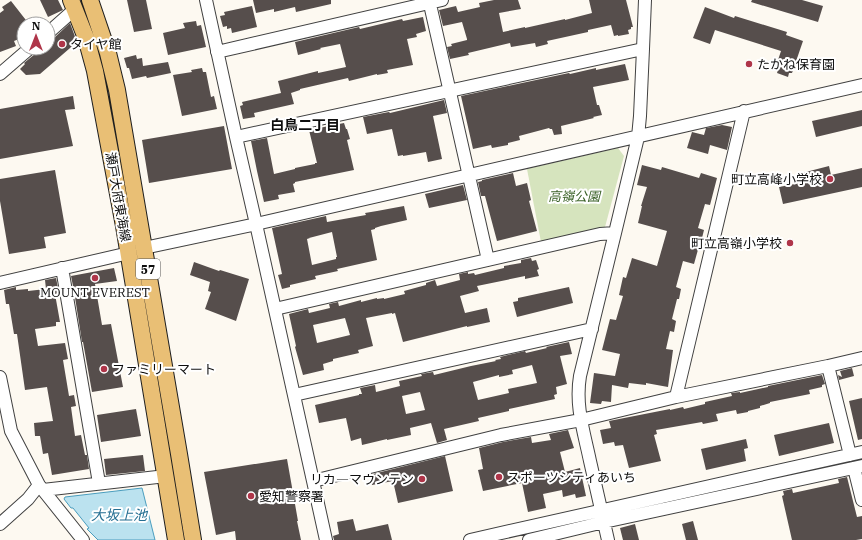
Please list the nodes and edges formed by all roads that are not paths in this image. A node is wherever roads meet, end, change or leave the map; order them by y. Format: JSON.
{"nodes":[{"id":1,"x":90,"y":0,"type":"edge"},
{"id":2,"x":206,"y":0,"type":"edge"},
{"id":3,"x":645,"y":0,"type":"edge"},
{"id":4,"x":434,"y":1,"type":"edge"},
{"id":5,"x":73,"y":5,"type":"edge"},
{"id":6,"x":56,"y":24,"type":"edge"},
{"id":7,"x":643,"y":49,"type":"junction"},
{"id":8,"x":218,"y":52,"type":"junction"},
{"id":9,"x":21,"y":56,"type":"edge"},
{"id":10,"x":0,"y":74,"type":"edge"},
{"id":11,"x":862,"y":85,"type":"edge"},
{"id":12,"x":450,"y":91,"type":"junction"},
{"id":13,"x":744,"y":111,"type":"junction"},
{"id":14,"x":236,"y":137,"type":"junction"},
{"id":15,"x":638,"y":137,"type":"junction"},
{"id":16,"x":469,"y":175,"type":"junction"},
{"id":17,"x":256,"y":224,"type":"junction"},
{"id":18,"x":615,"y":233,"type":"junction"},
{"id":19,"x":144,"y":248,"type":"junction"},
{"id":20,"x":129,"y":254,"type":"junction"},
{"id":21,"x":488,"y":260,"type":"junction"},
{"id":22,"x":62,"y":268,"type":"junction"},
{"id":23,"x":0,"y":283,"type":"edge"},
{"id":24,"x":275,"y":309,"type":"junction"},
{"id":25,"x":592,"y":330,"type":"junction"},
{"id":26,"x":862,"y":358,"type":"edge"},
{"id":27,"x":828,"y":366,"type":"junction"},
{"id":28,"x":0,"y":377,"type":"edge"},
{"id":29,"x":294,"y":395,"type":"junction"},
{"id":30,"x":676,"y":397,"type":"junction"},
{"id":31,"x":581,"y":420,"type":"junction"},
{"id":32,"x":5,"y":431,"type":"edge"},
{"id":33,"x":862,"y":452,"type":"edge"},
{"id":34,"x":850,"y":455,"type":"junction"},
{"id":35,"x":858,"y":467,"type":"edge"},
{"id":36,"x":166,"y":476,"type":"junction"},
{"id":37,"x":312,"y":481,"type":"junction"},
{"id":38,"x":99,"y":483,"type":"junction"},
{"id":39,"x":41,"y":488,"type":"junction"},
{"id":40,"x":862,"y":500,"type":"edge"},
{"id":41,"x":602,"y":510,"type":"junction"},
{"id":42,"x":604,"y":522,"type":"junction"},
{"id":43,"x":0,"y":524,"type":"edge"},
{"id":44,"x":83,"y":540,"type":"edge"},
{"id":45,"x":176,"y":540,"type":"edge"},
{"id":46,"x":193,"y":540,"type":"edge"},
{"id":47,"x":326,"y":540,"type":"edge"},
{"id":48,"x":470,"y":540,"type":"edge"},
{"id":49,"x":529,"y":540,"type":"edge"},
{"id":50,"x":608,"y":540,"type":"edge"}],
"edges":[{"from":1,"to":19,"type":"main road","name":"瀬戸大府東海線","number":"57"},
{"from":2,"to":8,"type":"street"},
{"from":3,"to":7,"type":"street"},
{"from":4,"to":8,"type":"street"},
{"from":4,"to":12,"type":"street"},
{"from":5,"to":6,"type":"street"},
{"from":5,"to":20,"type":"main road","name":"瀬戸大府東海線","number":"57"},
{"from":7,"to":12,"type":"street"},
{"from":7,"to":15,"type":"street"},
{"from":8,"to":14,"type":"street"},
{"from":9,"to":10,"type":"street"},
{"from":11,"to":13,"type":"street"},
{"from":12,"to":14,"type":"street"},
{"from":12,"to":16,"type":"street"},
{"from":13,"to":15,"type":"street"},
{"from":13,"to":30,"type":"street"},
{"from":14,"to":17,"type":"street"},
{"from":15,"to":16,"type":"street"},
{"from":15,"to":18,"type":"street"},
{"from":16,"to":17,"type":"street"},
{"from":16,"to":21,"type":"street"},
{"from":17,"to":19,"type":"street"},
{"from":17,"to":24,"type":"street"},
{"from":18,"to":21,"type":"street"},
{"from":18,"to":25,"type":"street"},
{"from":19,"to":46,"type":"main road","name":"瀬戸大府東海線","number":"57"},
{"from":20,"to":22,"type":"street"},
{"from":20,"to":36,"type":"main road","name":"瀬戸大府東海線","number":"57"},
{"from":21,"to":24,"type":"street"},
{"from":22,"to":23,"type":"street"},
{"from":22,"to":38,"type":"street"},
{"from":24,"to":29,"type":"street"},
{"from":25,"to":29,"type":"street"},
{"from":25,"to":31,"type":"street"},
{"from":26,"to":27,"type":"street"},
{"from":27,"to":30,"type":"street"},
{"from":27,"to":34,"type":"street"},
{"from":28,"to":32,"type":"street"},
{"from":29,"to":37,"type":"street"},
{"from":30,"to":31,"type":"street"},
{"from":31,"to":37,"type":"street"},
{"from":31,"to":41,"type":"street"},
{"from":32,"to":39,"type":"street"},
{"from":33,"to":34,"type":"street"},
{"from":34,"to":41,"type":"street"},
{"from":35,"to":40,"type":"street"},
{"from":35,"to":42,"type":"street"},
{"from":36,"to":38,"type":"street"},
{"from":36,"to":45,"type":"main road","name":"瀬戸大府東海線","number":"57"},
{"from":37,"to":47,"type":"street"},
{"from":38,"to":39,"type":"street"},
{"from":39,"to":43,"type":"street"},
{"from":39,"to":44,"type":"street"},
{"from":41,"to":42,"type":"street"},
{"from":41,"to":48,"type":"street"},
{"from":42,"to":49,"type":"street"},
{"from":42,"to":50,"type":"street"}]}
